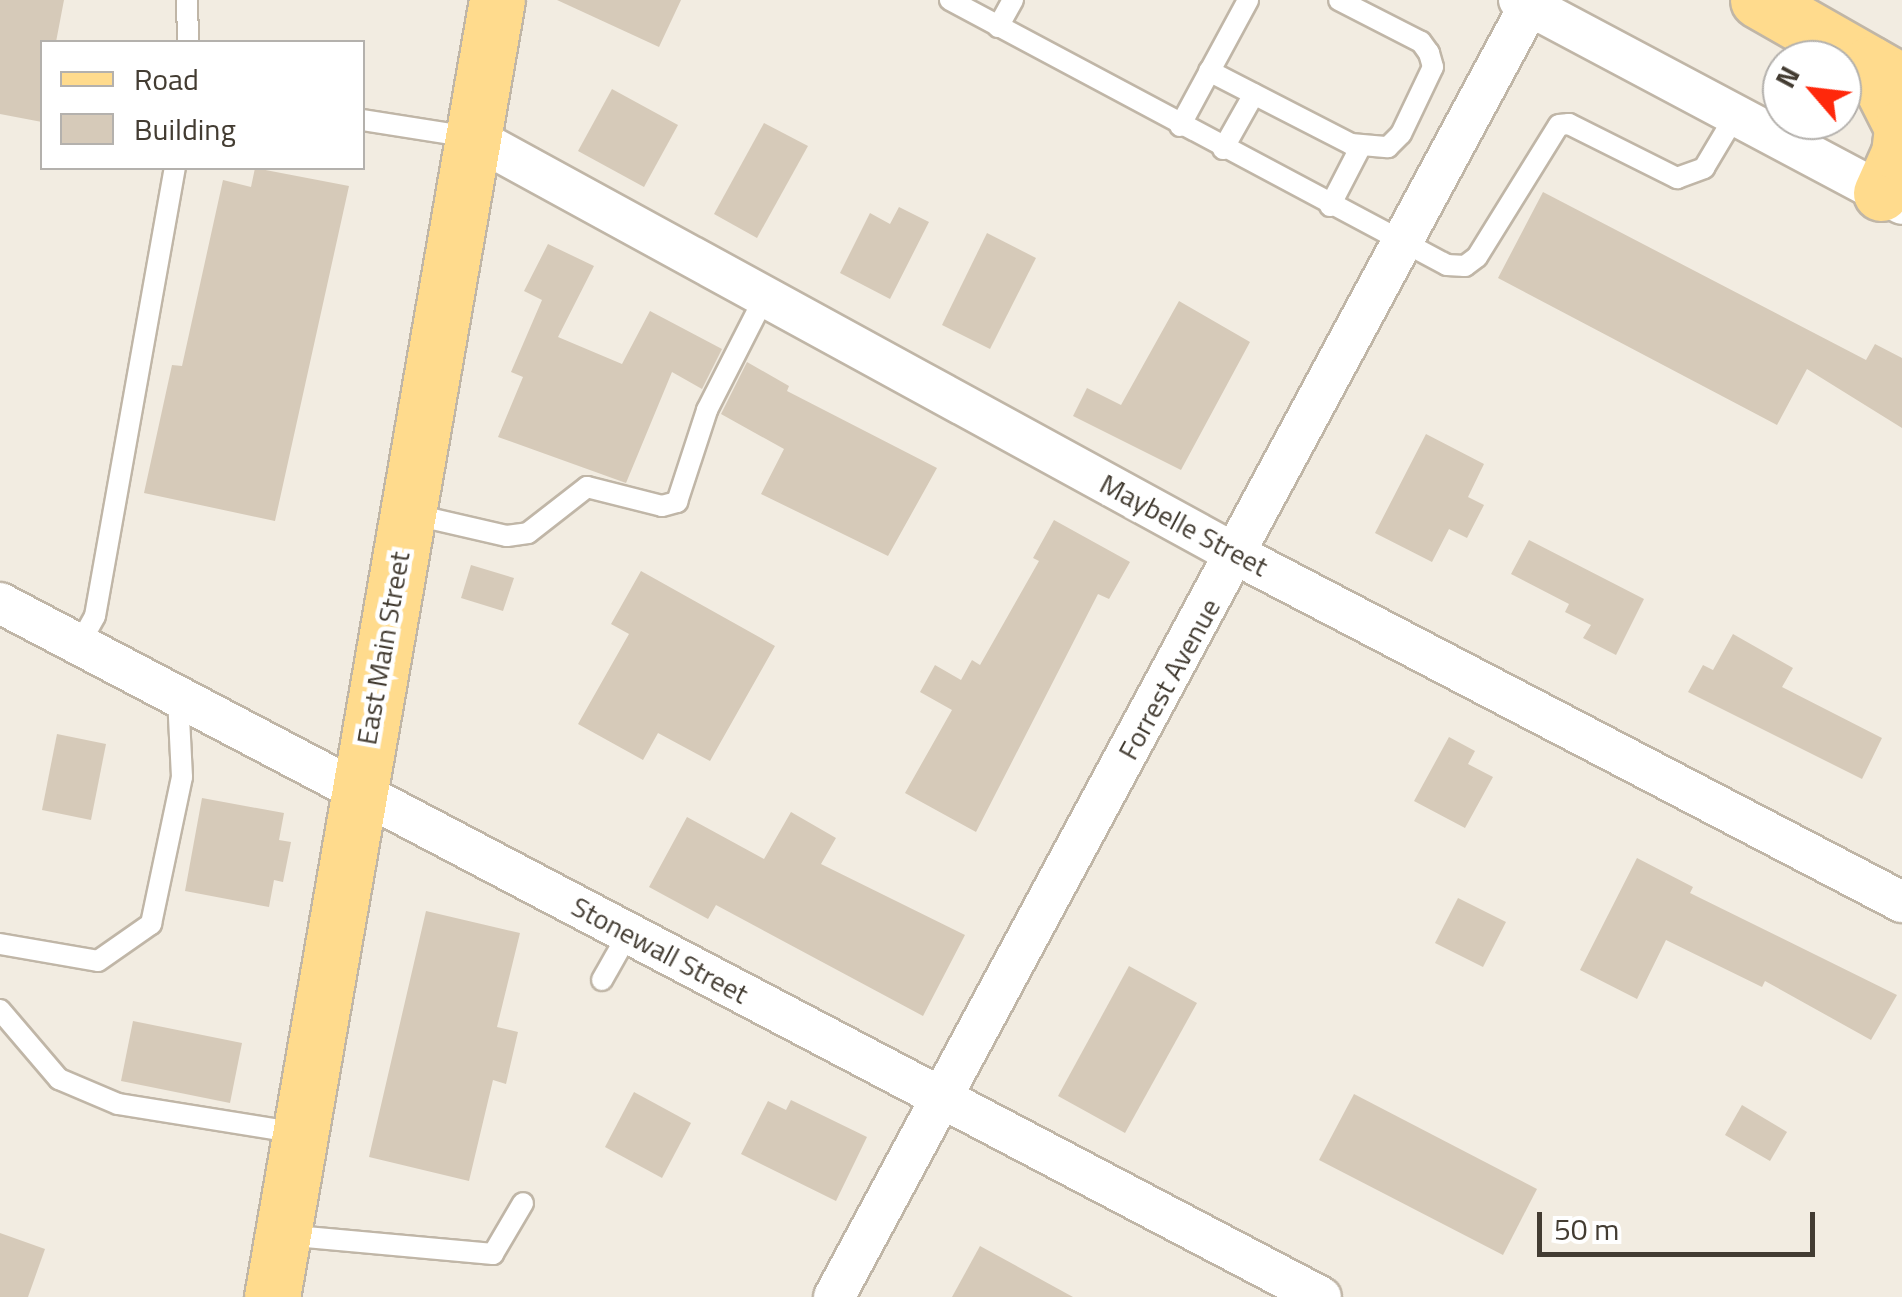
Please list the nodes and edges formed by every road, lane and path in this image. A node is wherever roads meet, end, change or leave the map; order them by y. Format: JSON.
{"nodes":[{"id":1,"x":187,"y":0,"type":"edge"},
{"id":2,"x":497,"y":0,"type":"edge"},
{"id":3,"x":950,"y":0,"type":"edge"},
{"id":4,"x":1013,"y":0,"type":"edge"},
{"id":5,"x":1248,"y":0,"type":"edge"},
{"id":6,"x":1339,"y":0,"type":"edge"},
{"id":7,"x":1758,"y":0,"type":"edge"},
{"id":8,"x":1524,"y":3,"type":"edge"},
{"id":9,"x":998,"y":26,"type":"junction"},
{"id":10,"x":188,"y":40,"type":"edge"},
{"id":11,"x":1209,"y":71,"type":"junction"},
{"id":12,"x":1886,"y":73,"type":"edge"},
{"id":13,"x":1254,"y":94,"type":"junction"},
{"id":14,"x":1734,"y":116,"type":"junction"},
{"id":15,"x":365,"y":120,"type":"edge"},
{"id":16,"x":1180,"y":126,"type":"junction"},
{"id":17,"x":1902,"y":127,"type":"edge"},
{"id":18,"x":472,"y":137,"type":"junction"},
{"id":19,"x":1361,"y":146,"type":"junction"},
{"id":20,"x":1223,"y":149,"type":"junction"},
{"id":21,"x":175,"y":170,"type":"edge"},
{"id":22,"x":1891,"y":199,"type":"edge"},
{"id":23,"x":1330,"y":206,"type":"junction"},
{"id":24,"x":1400,"y":244,"type":"junction"},
{"id":25,"x":765,"y":296,"type":"junction"},
{"id":26,"x":406,"y":513,"type":"junction"},
{"id":27,"x":1237,"y":555,"type":"junction"},
{"id":28,"x":0,"y":603,"type":"edge"},
{"id":29,"x":79,"y":645,"type":"junction"},
{"id":30,"x":178,"y":697,"type":"junction"},
{"id":31,"x":358,"y":792,"type":"junction"},
{"id":32,"x":1902,"y":902,"type":"edge"},
{"id":33,"x":628,"y":934,"type":"junction"},
{"id":34,"x":0,"y":944,"type":"edge"},
{"id":35,"x":602,"y":980,"type":"dead end"},
{"id":36,"x":0,"y":1010,"type":"edge"},
{"id":37,"x":938,"y":1096,"type":"junction"},
{"id":38,"x":300,"y":1133,"type":"junction"},
{"id":39,"x":522,"y":1204,"type":"dead end"},
{"id":40,"x":282,"y":1234,"type":"junction"},
{"id":41,"x":272,"y":1297,"type":"edge"},
{"id":42,"x":834,"y":1297,"type":"edge"},
{"id":43,"x":1320,"y":1297,"type":"edge"}],
"edges":[{"from":1,"to":10,"type":"lane"},
{"from":2,"to":18,"type":"main road","name":"East Main Street"},
{"from":3,"to":9,"type":"lane"},
{"from":4,"to":9,"type":"lane"},
{"from":5,"to":11,"type":"lane"},
{"from":6,"to":19,"type":"lane"},
{"from":7,"to":12,"type":"main road"},
{"from":8,"to":14,"type":"street"},
{"from":8,"to":24,"type":"street","name":"Forrest Avenue"},
{"from":9,"to":16,"type":"lane"},
{"from":11,"to":13,"type":"lane"},
{"from":11,"to":16,"type":"lane"},
{"from":12,"to":17,"type":"main road"},
{"from":13,"to":19,"type":"lane"},
{"from":13,"to":20,"type":"lane"},
{"from":14,"to":22,"type":"street"},
{"from":14,"to":24,"type":"lane"},
{"from":15,"to":18,"type":"lane"},
{"from":16,"to":20,"type":"lane"},
{"from":17,"to":22,"type":"main road"},
{"from":18,"to":25,"type":"street","name":"Maybelle Street"},
{"from":18,"to":26,"type":"main road","name":"East Main Street"},
{"from":19,"to":23,"type":"lane"},
{"from":20,"to":23,"type":"lane"},
{"from":21,"to":29,"type":"lane"},
{"from":23,"to":24,"type":"lane"},
{"from":24,"to":27,"type":"street","name":"Forrest Avenue"},
{"from":25,"to":26,"type":"lane"},
{"from":25,"to":27,"type":"street","name":"Maybelle Street"},
{"from":26,"to":31,"type":"main road","name":"East Main Street"},
{"from":27,"to":32,"type":"street","name":"Maybelle Street"},
{"from":27,"to":37,"type":"street","name":"Forrest Avenue"},
{"from":28,"to":29,"type":"street","name":"Stonewall Street"},
{"from":29,"to":30,"type":"street","name":"Stonewall Street"},
{"from":30,"to":31,"type":"street","name":"Stonewall Street"},
{"from":30,"to":34,"type":"lane"},
{"from":31,"to":33,"type":"street","name":"Stonewall Street"},
{"from":31,"to":38,"type":"main road","name":"East Main Street"},
{"from":33,"to":35,"type":"lane"},
{"from":33,"to":37,"type":"street","name":"Stonewall Street"},
{"from":36,"to":38,"type":"lane"},
{"from":37,"to":42,"type":"street","name":"Forrest Avenue"},
{"from":37,"to":43,"type":"street","name":"Stonewall Street"},
{"from":38,"to":40,"type":"main road","name":"East Main Street"},
{"from":39,"to":40,"type":"lane"},
{"from":40,"to":41,"type":"main road","name":"East Main Street"}]}
